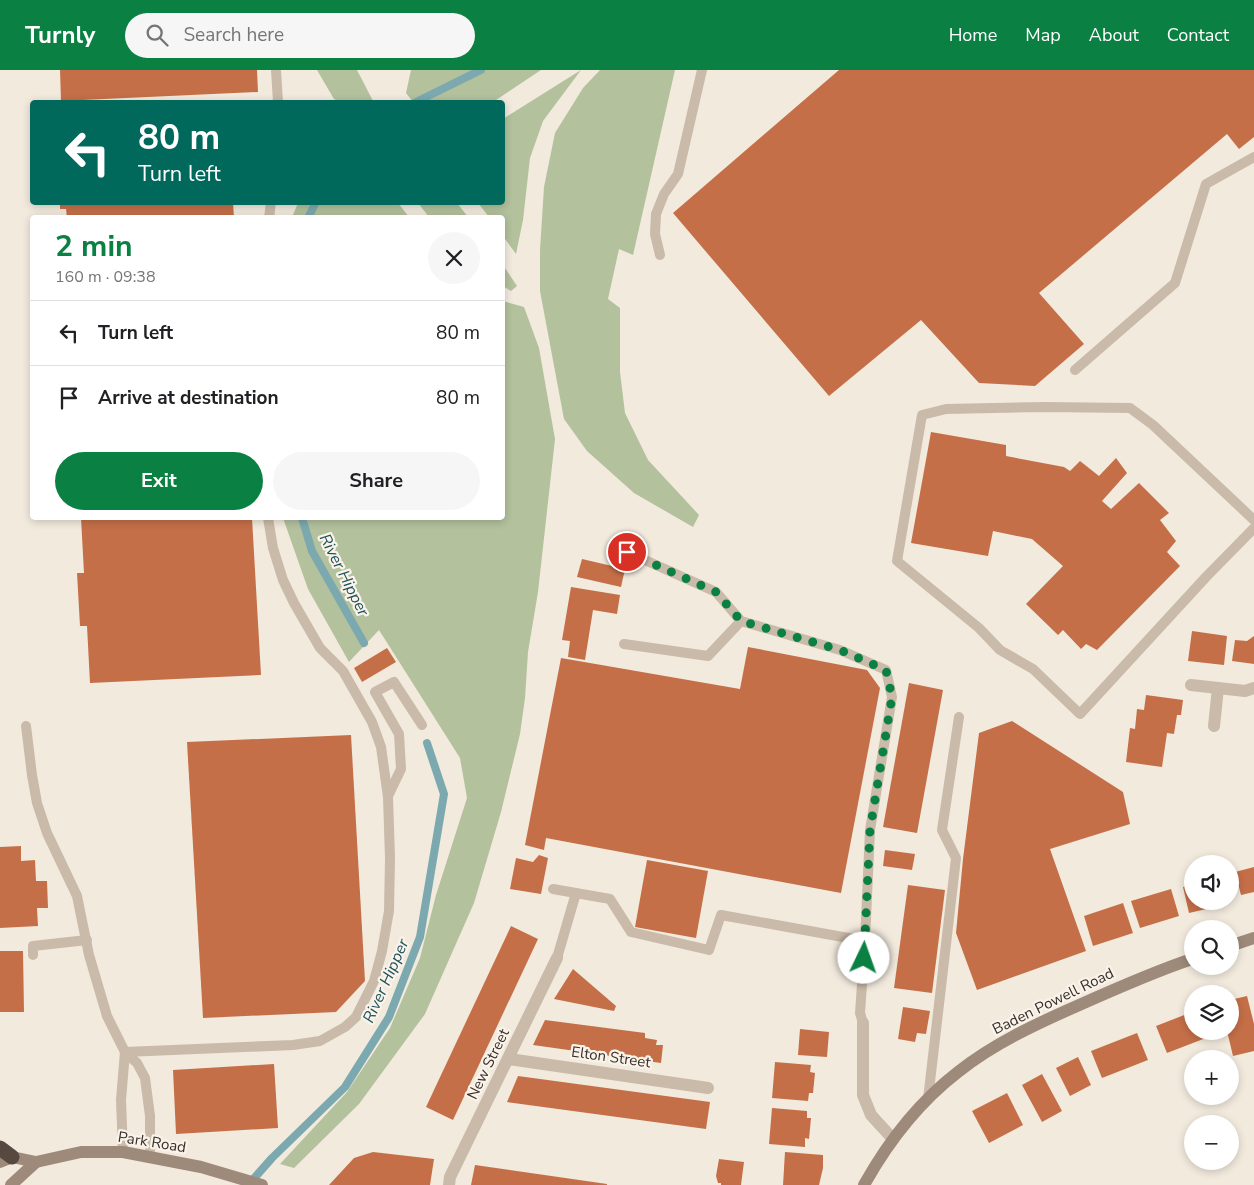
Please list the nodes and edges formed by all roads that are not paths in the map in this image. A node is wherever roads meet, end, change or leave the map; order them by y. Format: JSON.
{"nodes":[{"id":1,"x":276,"y":70,"type":"edge"},
{"id":2,"x":702,"y":70,"type":"edge"},
{"id":3,"x":278,"y":100,"type":"edge"},
{"id":4,"x":1254,"y":157,"type":"edge"},
{"id":5,"x":660,"y":255,"type":"dead end"},
{"id":6,"x":1075,"y":370,"type":"dead end"},
{"id":7,"x":268,"y":520,"type":"edge"},
{"id":8,"x":1254,"y":520,"type":"edge"},
{"id":9,"x":1254,"y":528,"type":"edge"},
{"id":10,"x":627,"y":552,"type":"dead end"},
{"id":11,"x":741,"y":621,"type":"junction"},
{"id":12,"x":624,"y":644,"type":"dead end"},
{"id":13,"x":1191,"y":685,"type":"dead end"},
{"id":14,"x":1218,"y":688,"type":"junction"},
{"id":15,"x":1254,"y":688,"type":"edge"},
{"id":16,"x":958,"y":717,"type":"dead end"},
{"id":17,"x":422,"y":724,"type":"dead end"},
{"id":18,"x":26,"y":726,"type":"dead end"},
{"id":19,"x":1214,"y":726,"type":"dead end"},
{"id":20,"x":388,"y":797,"type":"junction"},
{"id":21,"x":553,"y":889,"type":"dead end"},
{"id":22,"x":576,"y":893,"type":"junction"},
{"id":23,"x":1254,"y":938,"type":"edge"},
{"id":24,"x":87,"y":940,"type":"junction"},
{"id":25,"x":865,"y":940,"type":"junction"},
{"id":26,"x":1239,"y":943,"type":"edge"},
{"id":27,"x":33,"y":955,"type":"dead end"},
{"id":28,"x":556,"y":958,"type":"joint"},
{"id":29,"x":1184,"y":962,"type":"edge"},
{"id":30,"x":863,"y":1022,"type":"joint"},
{"id":31,"x":125,"y":1052,"type":"junction"},
{"id":32,"x":509,"y":1059,"type":"junction"},
{"id":33,"x":708,"y":1088,"type":"dead end"},
{"id":34,"x":928,"y":1099,"type":"junction"},
{"id":35,"x":892,"y":1138,"type":"junction"},
{"id":36,"x":123,"y":1152,"type":"junction"},
{"id":37,"x":4,"y":1156,"type":"edge"},
{"id":38,"x":150,"y":1157,"type":"junction"},
{"id":39,"x":36,"y":1162,"type":"junction"},
{"id":40,"x":11,"y":1185,"type":"edge"},
{"id":41,"x":262,"y":1185,"type":"edge"},
{"id":42,"x":449,"y":1185,"type":"edge"},
{"id":43,"x":864,"y":1185,"type":"edge"}],
"edges":[{"from":1,"to":3,"type":"lane"},
{"from":2,"to":5,"type":"lane"},
{"from":4,"to":6,"type":"lane"},
{"from":7,"to":20,"type":"lane"},
{"from":8,"to":9,"type":"lane"},
{"from":10,"to":11,"type":"lane"},
{"from":11,"to":12,"type":"lane"},
{"from":11,"to":25,"type":"lane"},
{"from":13,"to":14,"type":"street"},
{"from":14,"to":15,"type":"street"},
{"from":14,"to":19,"type":"street"},
{"from":16,"to":34,"type":"lane"},
{"from":17,"to":20,"type":"lane"},
{"from":18,"to":24,"type":"lane"},
{"from":20,"to":31,"type":"lane"},
{"from":21,"to":22,"type":"lane"},
{"from":22,"to":25,"type":"lane"},
{"from":22,"to":28,"type":"lane"},
{"from":23,"to":26,"type":"street"},
{"from":24,"to":27,"type":"lane"},
{"from":24,"to":31,"type":"lane"},
{"from":25,"to":30,"type":"lane"},
{"from":28,"to":32,"type":"street","name":"New Street"},
{"from":29,"to":34,"type":"street","name":"Baden Powell Road"},
{"from":30,"to":35,"type":"street"},
{"from":31,"to":36,"type":"lane"},
{"from":31,"to":38,"type":"lane"},
{"from":32,"to":33,"type":"street","name":"Elton Street"},
{"from":32,"to":42,"type":"street","name":"New Street"},
{"from":34,"to":35,"type":"street","name":"Baden Powell Road"},
{"from":35,"to":43,"type":"street","name":"Baden Powell Road"},
{"from":36,"to":38,"type":"street","name":"Park Road"},
{"from":36,"to":39,"type":"street","name":"Park Road"},
{"from":37,"to":39,"type":"street","name":"Park Road"},
{"from":38,"to":41,"type":"street","name":"Park Road"},
{"from":39,"to":40,"type":"street"}]}
